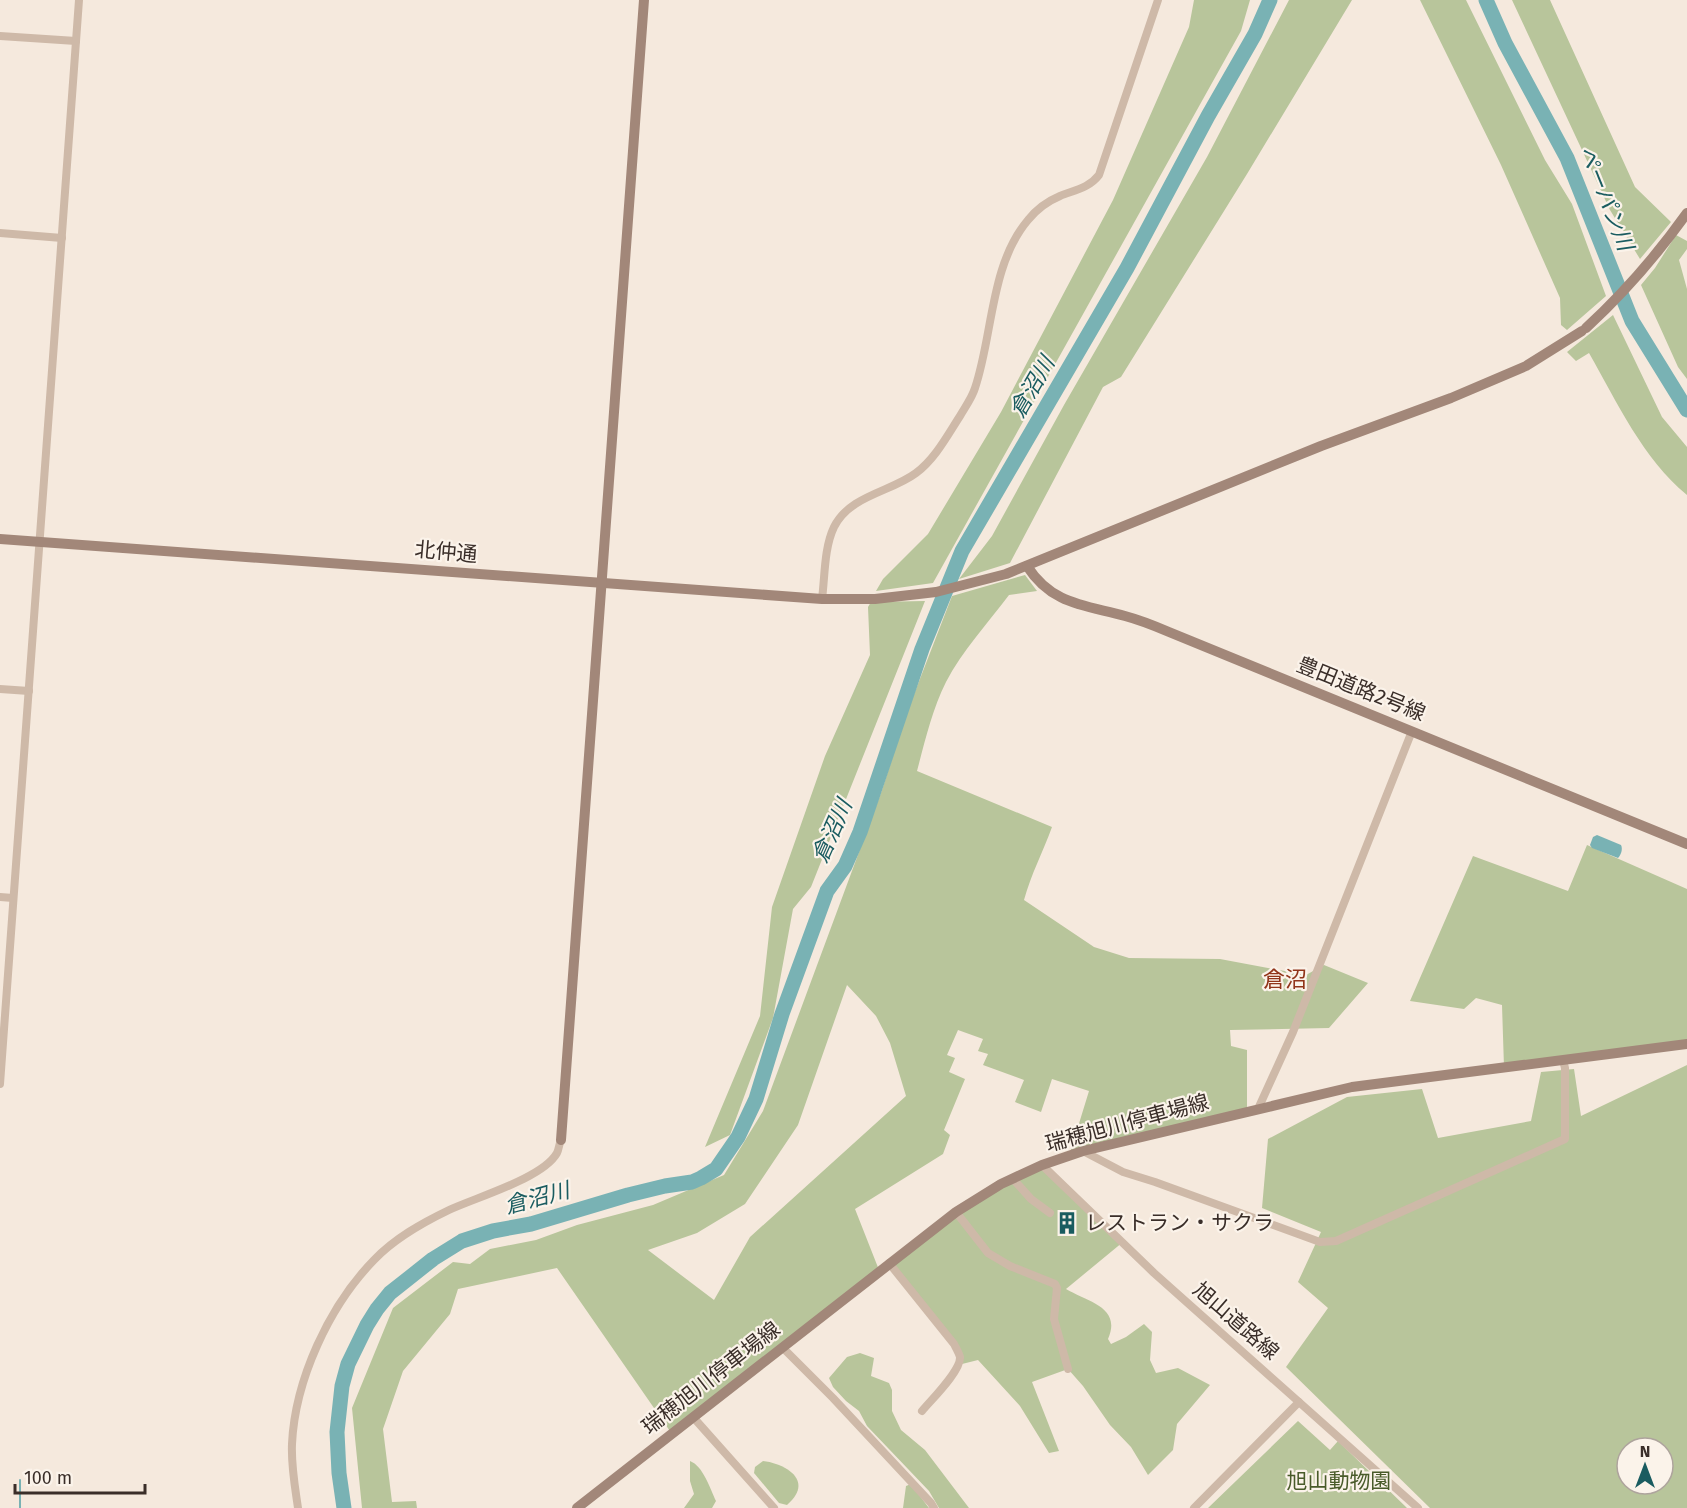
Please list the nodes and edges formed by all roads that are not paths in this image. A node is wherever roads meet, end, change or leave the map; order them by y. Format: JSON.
{"nodes":[{"id":1,"x":79,"y":0,"type":"edge"},
{"id":2,"x":644,"y":0,"type":"edge"},
{"id":3,"x":1158,"y":0,"type":"edge"},
{"id":4,"x":0,"y":36,"type":"edge"},
{"id":5,"x":76,"y":41,"type":"junction"},
{"id":6,"x":1687,"y":213,"type":"edge"},
{"id":7,"x":1682,"y":228,"type":"edge"},
{"id":8,"x":0,"y":233,"type":"edge"},
{"id":9,"x":62,"y":238,"type":"junction"},
{"id":10,"x":0,"y":538,"type":"edge"},
{"id":11,"x":41,"y":542,"type":"junction"},
{"id":12,"x":1027,"y":566,"type":"junction"},
{"id":13,"x":601,"y":584,"type":"junction"},
{"id":14,"x":822,"y":599,"type":"junction"},
{"id":15,"x":0,"y":689,"type":"edge"},
{"id":16,"x":28,"y":691,"type":"junction"},
{"id":17,"x":1413,"y":731,"type":"junction"},
{"id":18,"x":1687,"y":844,"type":"edge"},
{"id":19,"x":0,"y":897,"type":"edge"},
{"id":20,"x":13,"y":898,"type":"junction"},
{"id":21,"x":1687,"y":1044,"type":"edge"},
{"id":22,"x":1563,"y":1060,"type":"junction"},
{"id":23,"x":0,"y":1084,"type":"edge"},
{"id":24,"x":1258,"y":1109,"type":"junction"},
{"id":25,"x":561,"y":1140,"type":"joint"},
{"id":26,"x":1083,"y":1151,"type":"junction"},
{"id":27,"x":1042,"y":1165,"type":"junction"},
{"id":28,"x":1013,"y":1179,"type":"junction"},
{"id":29,"x":956,"y":1212,"type":"junction"},
{"id":30,"x":1050,"y":1213,"type":"dead end"},
{"id":31,"x":889,"y":1263,"type":"junction"},
{"id":32,"x":782,"y":1347,"type":"junction"},
{"id":33,"x":1068,"y":1369,"type":"dead end"},
{"id":34,"x":1299,"y":1402,"type":"junction"},
{"id":35,"x":922,"y":1411,"type":"dead end"},
{"id":36,"x":693,"y":1417,"type":"junction"},
{"id":37,"x":298,"y":1508,"type":"edge"},
{"id":38,"x":577,"y":1508,"type":"edge"},
{"id":39,"x":774,"y":1508,"type":"edge"},
{"id":40,"x":934,"y":1508,"type":"edge"},
{"id":41,"x":1194,"y":1508,"type":"edge"},
{"id":42,"x":1418,"y":1508,"type":"edge"}],
"edges":[{"from":1,"to":5,"type":"street"},
{"from":2,"to":13,"type":"street"},
{"from":3,"to":14,"type":"street"},
{"from":4,"to":5,"type":"street"},
{"from":5,"to":9,"type":"street"},
{"from":6,"to":7,"type":"street","name":"北仲通"},
{"from":7,"to":12,"type":"street","name":"北仲通"},
{"from":8,"to":9,"type":"street"},
{"from":9,"to":11,"type":"street"},
{"from":10,"to":11,"type":"street","name":"北仲通"},
{"from":11,"to":13,"type":"street","name":"北仲通"},
{"from":11,"to":16,"type":"street"},
{"from":12,"to":14,"type":"street","name":"北仲通"},
{"from":12,"to":17,"type":"street","name":"豊田道路2号線"},
{"from":13,"to":14,"type":"street","name":"北仲通"},
{"from":13,"to":25,"type":"street"},
{"from":15,"to":16,"type":"street"},
{"from":16,"to":20,"type":"street"},
{"from":17,"to":18,"type":"street","name":"豊田道路2号線"},
{"from":17,"to":24,"type":"street"},
{"from":19,"to":20,"type":"street"},
{"from":20,"to":23,"type":"street"},
{"from":21,"to":22,"type":"street","name":"瑞穂旭川停車場線"},
{"from":22,"to":24,"type":"street","name":"瑞穂旭川停車場線"},
{"from":22,"to":26,"type":"street"},
{"from":24,"to":26,"type":"street","name":"瑞穂旭川停車場線"},
{"from":25,"to":37,"type":"street"},
{"from":26,"to":27,"type":"street","name":"瑞穂旭川停車場線"},
{"from":27,"to":28,"type":"street","name":"瑞穂旭川停車場線"},
{"from":27,"to":34,"type":"street","name":"旭山道路線"},
{"from":28,"to":29,"type":"street","name":"瑞穂旭川停車場線"},
{"from":28,"to":30,"type":"street"},
{"from":29,"to":31,"type":"street","name":"瑞穂旭川停車場線"},
{"from":29,"to":33,"type":"street"},
{"from":31,"to":32,"type":"street","name":"瑞穂旭川停車場線"},
{"from":31,"to":35,"type":"street"},
{"from":32,"to":36,"type":"street","name":"瑞穂旭川停車場線"},
{"from":32,"to":40,"type":"street"},
{"from":34,"to":41,"type":"street"},
{"from":34,"to":42,"type":"street","name":"旭山道路線"},
{"from":36,"to":38,"type":"street","name":"瑞穂旭川停車場線"},
{"from":36,"to":39,"type":"street"}]}
